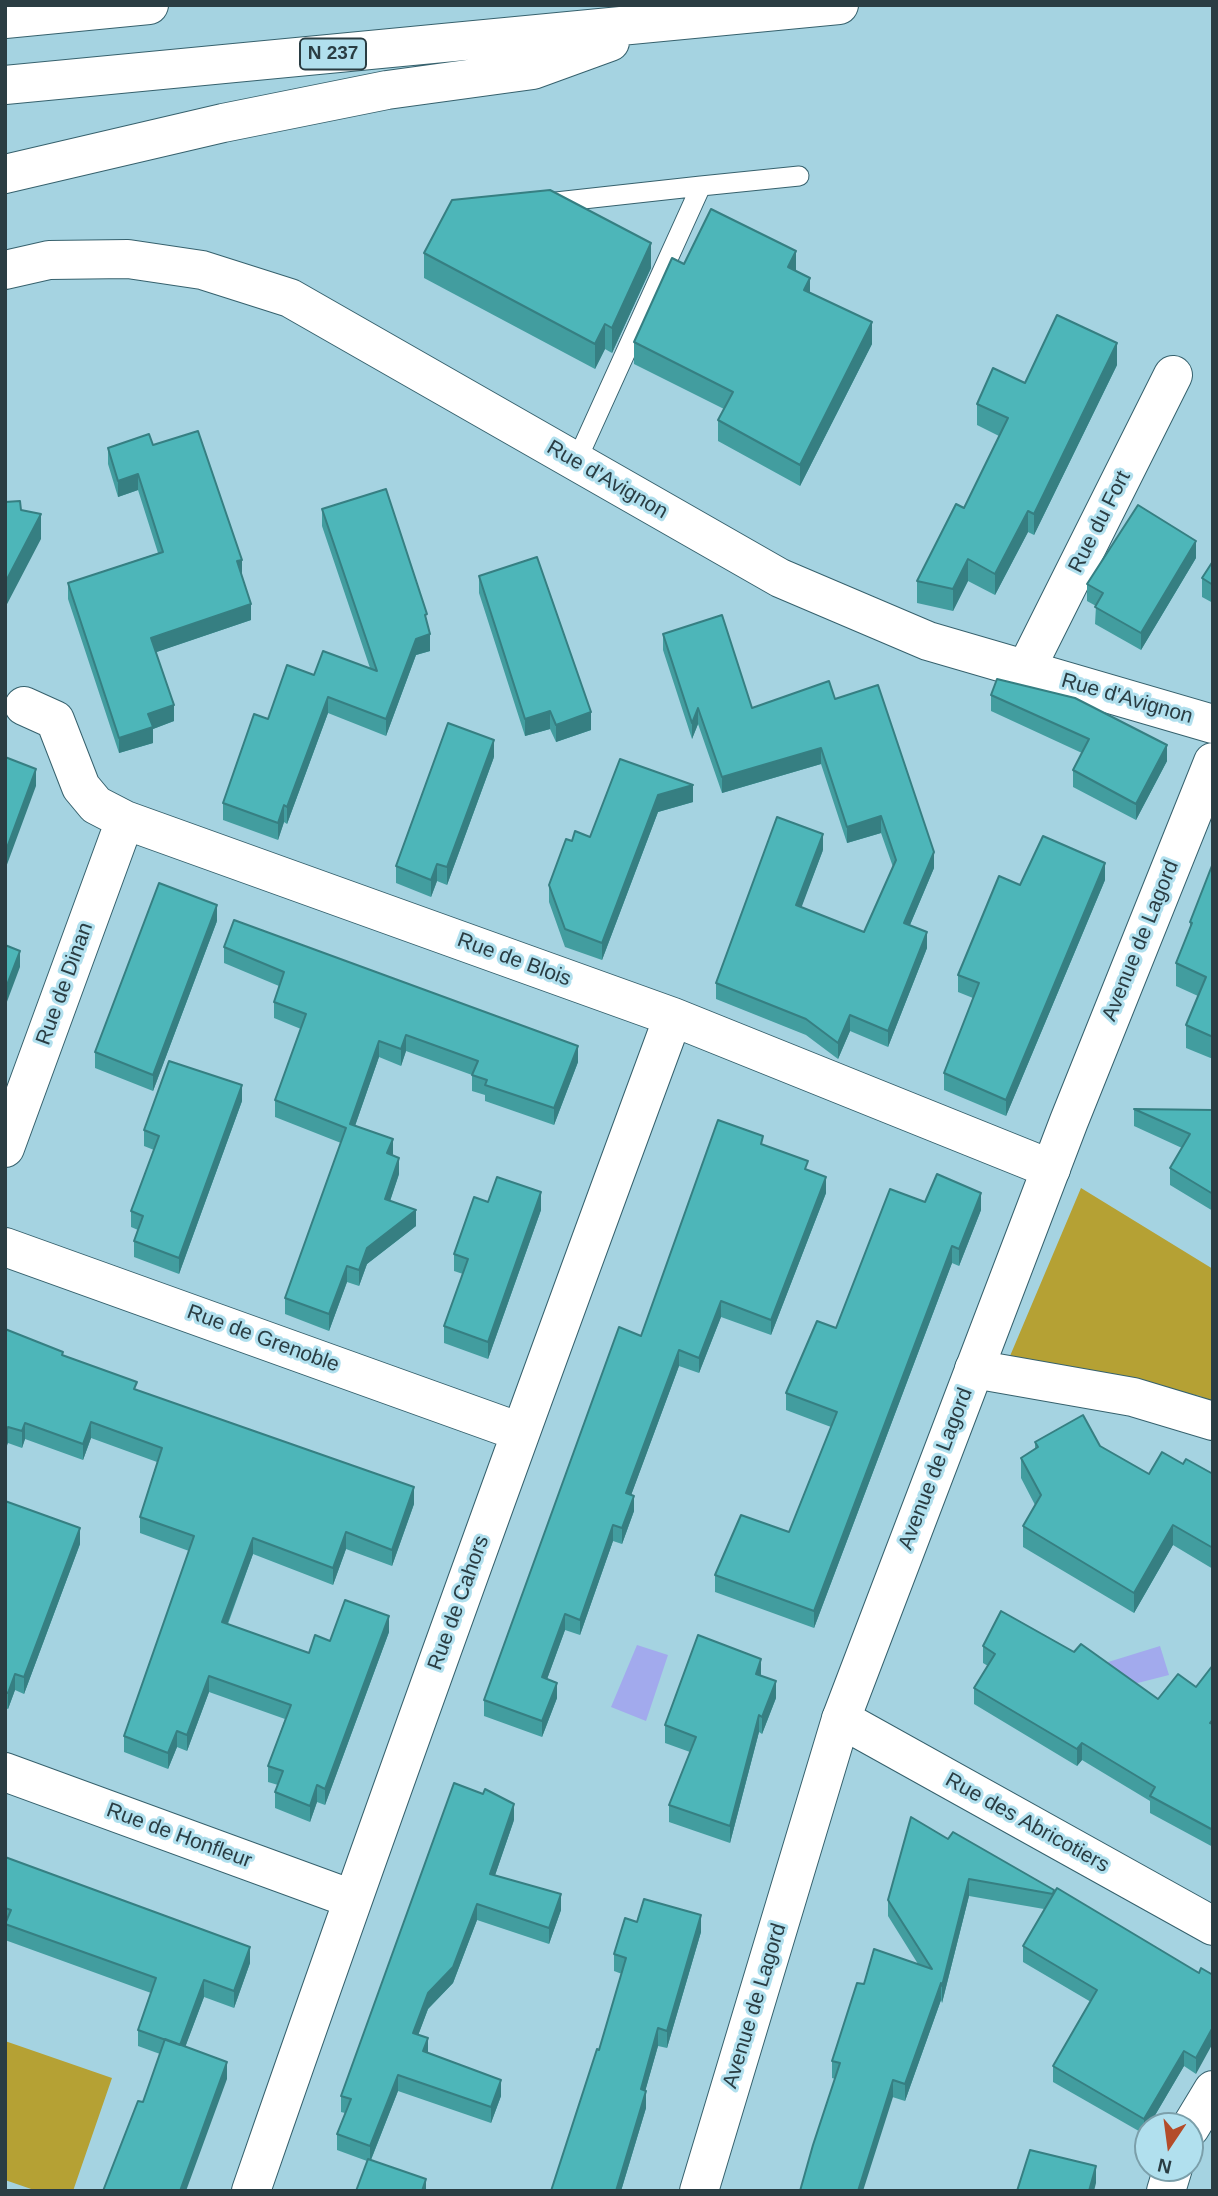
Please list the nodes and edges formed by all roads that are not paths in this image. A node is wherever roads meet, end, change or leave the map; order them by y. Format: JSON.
{"nodes":[{"id":1,"x":149,"y":5,"type":"edge"},
{"id":2,"x":839,"y":5,"type":"edge"},
{"id":3,"x":5,"y":19,"type":"edge"},
{"id":4,"x":661,"y":23,"type":"junction"},
{"id":5,"x":5,"y":85,"type":"edge"},
{"id":6,"x":5,"y":174,"type":"edge"},
{"id":7,"x":799,"y":176,"type":"dead end"},
{"id":8,"x":701,"y":186,"type":"junction"},
{"id":9,"x":528,"y":205,"type":"edge"},
{"id":10,"x":5,"y":270,"type":"edge"},
{"id":11,"x":1173,"y":375,"type":"dead end"},
{"id":12,"x":576,"y":462,"type":"junction"},
{"id":13,"x":1027,"y":669,"type":"junction"},
{"id":14,"x":24,"y":706,"type":"dead end"},
{"id":15,"x":1213,"y":724,"type":"edge"},
{"id":16,"x":1213,"y":762,"type":"edge"},
{"id":17,"x":125,"y":820,"type":"junction"},
{"id":18,"x":673,"y":1017,"type":"junction"},
{"id":19,"x":5,"y":1148,"type":"edge"},
{"id":20,"x":1051,"y":1169,"type":"junction"},
{"id":21,"x":5,"y":1247,"type":"edge"},
{"id":22,"x":974,"y":1369,"type":"junction"},
{"id":23,"x":1213,"y":1421,"type":"edge"},
{"id":24,"x":520,"y":1432,"type":"junction"},
{"id":25,"x":841,"y":1719,"type":"junction"},
{"id":26,"x":5,"y":1772,"type":"edge"},
{"id":27,"x":352,"y":1899,"type":"junction"},
{"id":28,"x":1213,"y":1926,"type":"edge"},
{"id":29,"x":1213,"y":2090,"type":"edge"},
{"id":30,"x":1200,"y":2112,"type":"edge"},
{"id":31,"x":250,"y":2191,"type":"edge"},
{"id":32,"x":699,"y":2191,"type":"edge"}],
"edges":[{"from":1,"to":3,"type":"main road"},
{"from":2,"to":4,"type":"main road","number":"N 237"},
{"from":4,"to":5,"type":"main road","number":"N 237"},
{"from":4,"to":6,"type":"main road"},
{"from":7,"to":8,"type":"lane"},
{"from":8,"to":9,"type":"lane"},
{"from":8,"to":12,"type":"lane"},
{"from":10,"to":12,"type":"main road","name":"Rue d'Avignon"},
{"from":11,"to":13,"type":"main road","name":"Rue du Fort"},
{"from":12,"to":13,"type":"main road","name":"Rue d'Avignon"},
{"from":13,"to":15,"type":"main road","name":"Rue d'Avignon"},
{"from":14,"to":17,"type":"main road","name":"Rue de Blois"},
{"from":16,"to":20,"type":"main road","name":"Avenue de Lagord"},
{"from":17,"to":18,"type":"main road","name":"Rue de Blois"},
{"from":17,"to":19,"type":"main road","name":"Rue de Dinan"},
{"from":18,"to":20,"type":"main road","name":"Rue de Blois"},
{"from":18,"to":24,"type":"main road","name":"Rue de Cahors"},
{"from":20,"to":22,"type":"main road","name":"Avenue de Lagord"},
{"from":21,"to":24,"type":"main road","name":"Rue de Grenoble"},
{"from":22,"to":23,"type":"main road"},
{"from":22,"to":25,"type":"main road","name":"Avenue de Lagord"},
{"from":24,"to":27,"type":"main road","name":"Rue de Cahors"},
{"from":25,"to":28,"type":"main road","name":"Rue des Abricotiers"},
{"from":25,"to":32,"type":"main road","name":"Avenue de Lagord"},
{"from":26,"to":27,"type":"main road","name":"Rue de Honfleur"},
{"from":27,"to":31,"type":"main road","name":"Rue de Cahors"},
{"from":29,"to":30,"type":"main road"}]}
